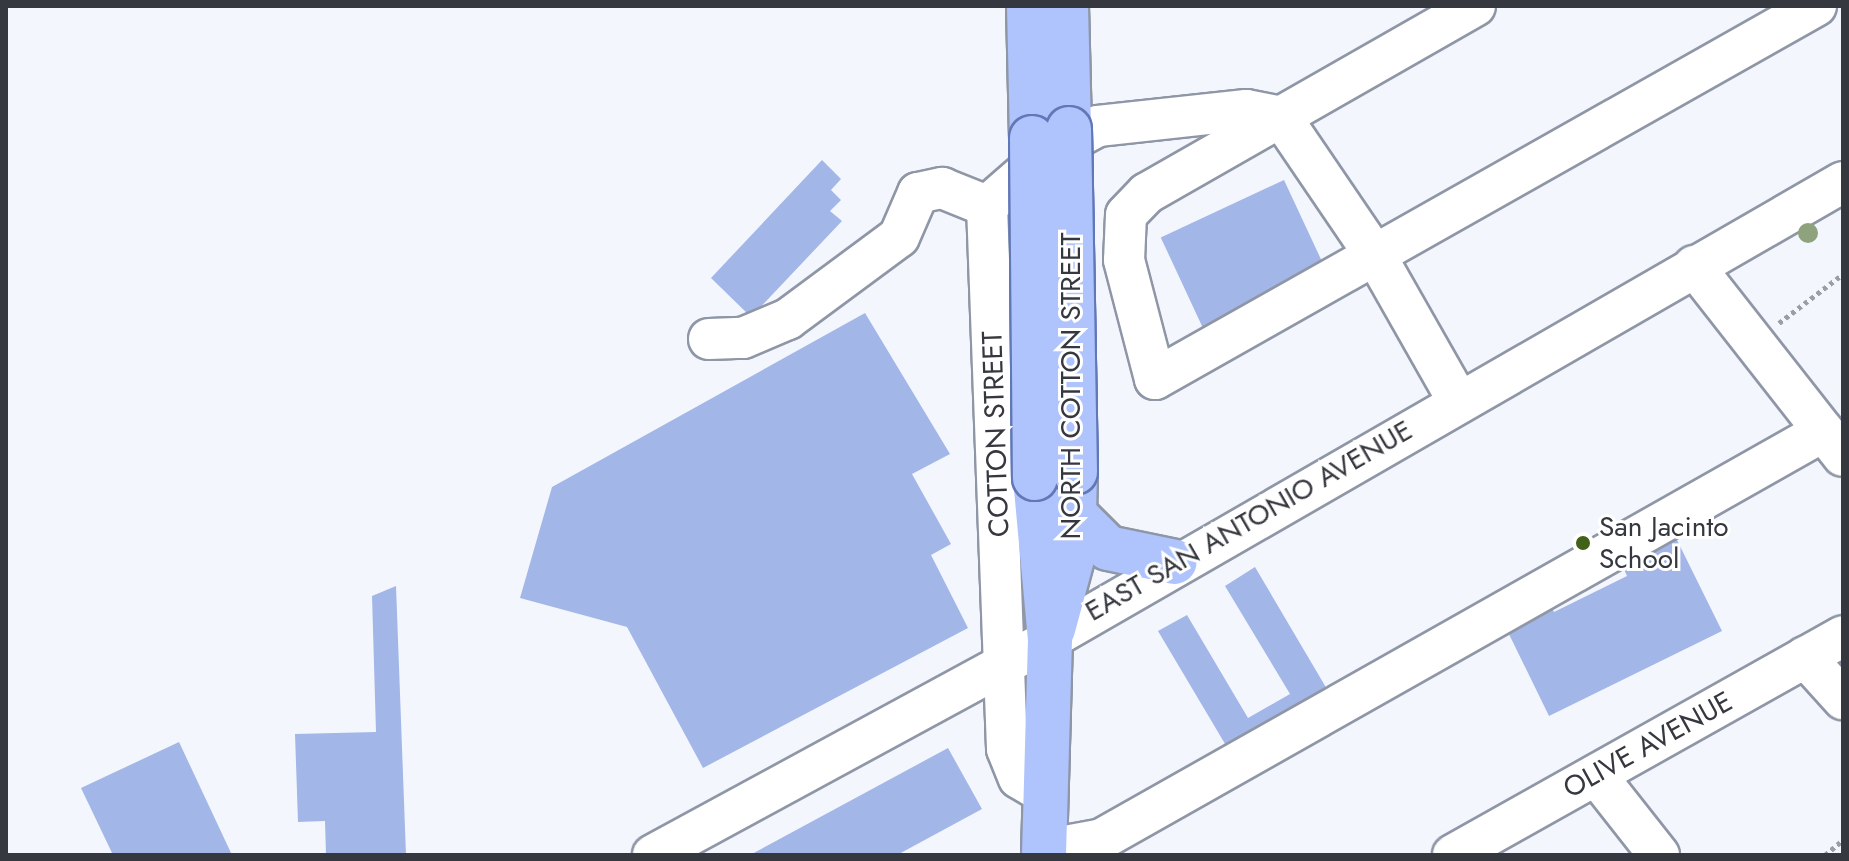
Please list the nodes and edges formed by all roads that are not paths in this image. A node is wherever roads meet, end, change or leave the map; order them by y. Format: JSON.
{"nodes":[{"id":1,"x":1029,"y":6,"type":"edge"},
{"id":2,"x":1066,"y":6,"type":"edge"},
{"id":3,"x":1475,"y":6,"type":"edge"},
{"id":4,"x":1816,"y":6,"type":"edge"},
{"id":5,"x":1281,"y":117,"type":"junction"},
{"id":6,"x":1050,"y":133,"type":"junction"},
{"id":7,"x":1843,"y":182,"type":"edge"},
{"id":8,"x":987,"y":206,"type":"junction"},
{"id":9,"x":1377,"y":258,"type":"junction"},
{"id":10,"x":1694,"y":266,"type":"junction"},
{"id":11,"x":709,"y":339,"type":"dead end"},
{"id":12,"x":1457,"y":399,"type":"junction"},
{"id":13,"x":1833,"y":444,"type":"edge"},
{"id":14,"x":1061,"y":488,"type":"junction"},
{"id":15,"x":1175,"y":562,"type":"junction"},
{"id":16,"x":1843,"y":636,"type":"edge"},
{"id":17,"x":1050,"y":639,"type":"junction"},
{"id":18,"x":1805,"y":657,"type":"junction"},
{"id":19,"x":1005,"y":661,"type":"junction"},
{"id":20,"x":1843,"y":699,"type":"edge"},
{"id":21,"x":1596,"y":775,"type":"junction"},
{"id":22,"x":1044,"y":793,"type":"junction"},
{"id":23,"x":1044,"y":852,"type":"edge"},
{"id":24,"x":653,"y":855,"type":"edge"},
{"id":25,"x":1453,"y":855,"type":"edge"},
{"id":26,"x":1659,"y":855,"type":"edge"}],
"edges":[{"from":1,"to":6,"type":"main road"},
{"from":2,"to":6,"type":"main road"},
{"from":3,"to":5,"type":"street"},
{"from":4,"to":9,"type":"street"},
{"from":5,"to":8,"type":"street"},
{"from":5,"to":9,"type":"street"},
{"from":5,"to":9,"type":"street"},
{"from":6,"to":14,"type":"main road","name":"NORTH COTTON STREET","bridge":true},
{"from":7,"to":10,"type":"street","name":"EAST SAN ANTONIO AVENUE"},
{"from":8,"to":11,"type":"street"},
{"from":8,"to":19,"type":"street","name":"COTTON STREET"},
{"from":9,"to":12,"type":"street"},
{"from":10,"to":12,"type":"street","name":"EAST SAN ANTONIO AVENUE"},
{"from":10,"to":13,"type":"street"},
{"from":12,"to":15,"type":"street","name":"EAST SAN ANTONIO AVENUE"},
{"from":13,"to":23,"type":"street"},
{"from":14,"to":15,"type":"main road"},
{"from":14,"to":17,"type":"main road","name":"NORTH COTTON STREET"},
{"from":15,"to":17,"type":"street","name":"EAST SAN ANTONIO AVENUE"},
{"from":16,"to":18,"type":"street","name":"OLIVE AVENUE"},
{"from":17,"to":19,"type":"street","name":"EAST SAN ANTONIO AVENUE"},
{"from":17,"to":22,"type":"main road","name":"NORTH COTTON STREET"},
{"from":18,"to":20,"type":"street"},
{"from":18,"to":21,"type":"street","name":"OLIVE AVENUE"},
{"from":19,"to":22,"type":"street"},
{"from":19,"to":24,"type":"street","name":"EAST SAN ANTONIO AVENUE"},
{"from":21,"to":25,"type":"street","name":"OLIVE AVENUE"},
{"from":21,"to":26,"type":"street"},
{"from":22,"to":23,"type":"main road","name":"NORTH COTTON STREET"}]}
